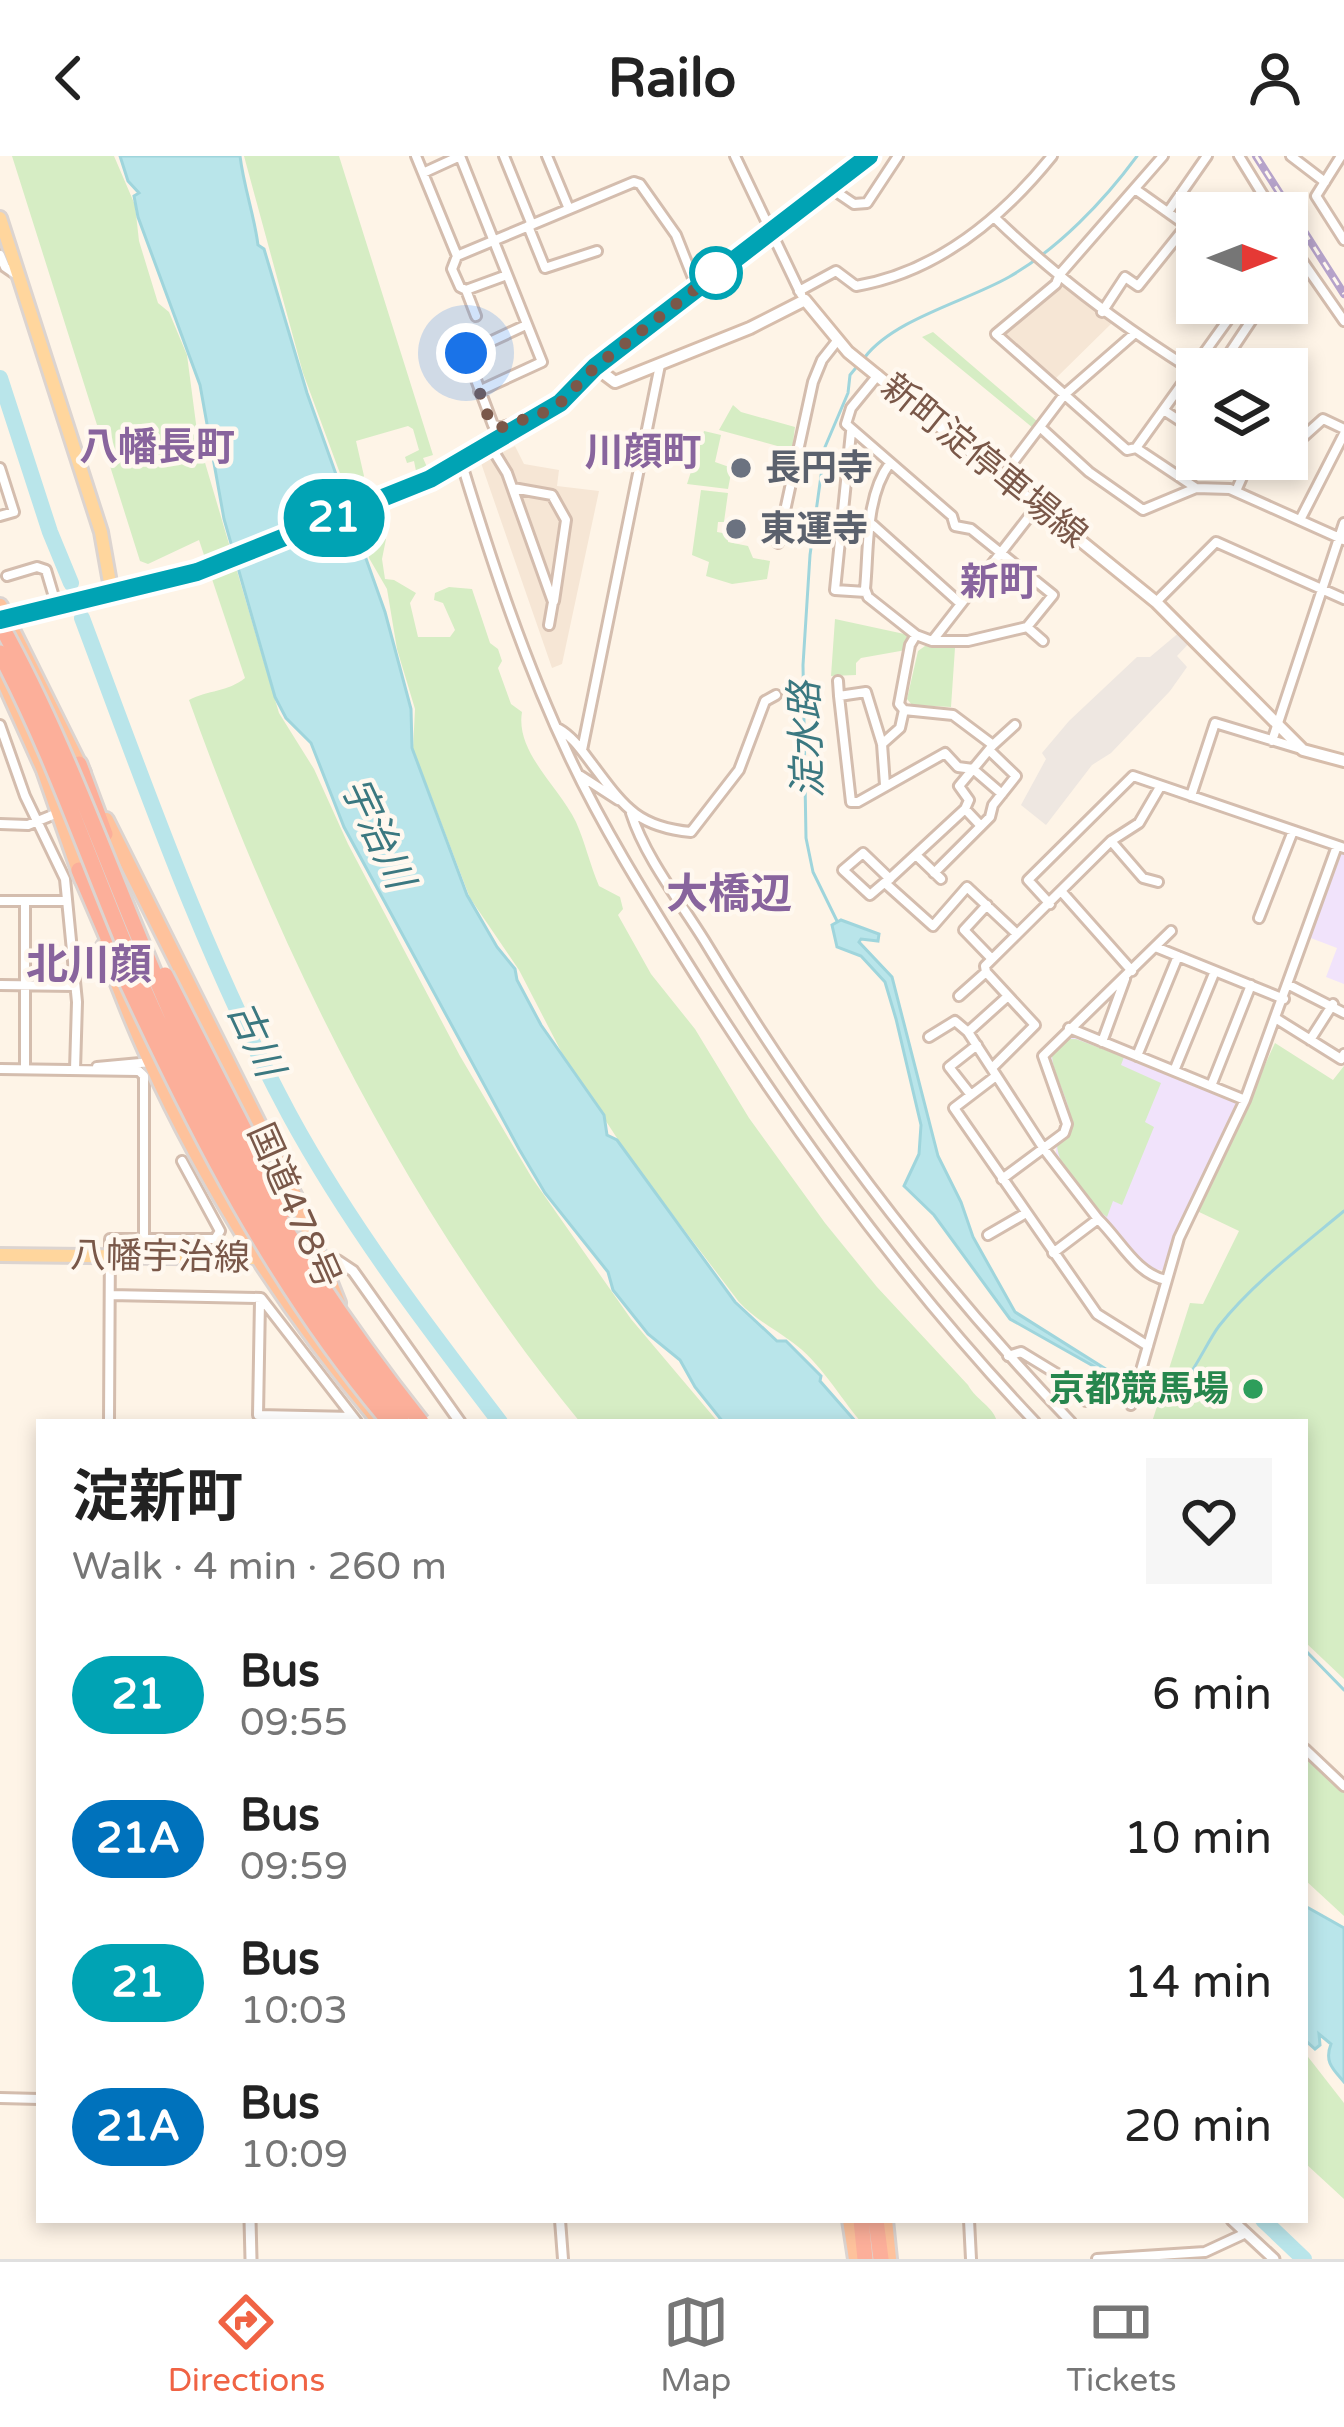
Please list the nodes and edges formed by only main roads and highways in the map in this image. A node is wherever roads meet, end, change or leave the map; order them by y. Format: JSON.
{"nodes":[{"id":1,"x":869,"y":156,"type":"edge"},
{"id":2,"x":0,"y":218,"type":"edge"},
{"id":3,"x":595,"y":367,"type":"junction"},
{"id":4,"x":112,"y":594,"type":"junction"},
{"id":5,"x":2,"y":617,"type":"edge"},
{"id":6,"x":0,"y":653,"type":"edge"},
{"id":7,"x":0,"y":672,"type":"edge"},
{"id":8,"x":1344,"y":761,"type":"edge"},
{"id":9,"x":79,"y":764,"type":"junction"},
{"id":10,"x":79,"y":870,"type":"junction"},
{"id":11,"x":0,"y":1255,"type":"edge"},
{"id":12,"x":257,"y":1258,"type":"junction"},
{"id":13,"x":321,"y":1258,"type":"junction"},
{"id":14,"x":315,"y":1277,"type":"junction"},
{"id":15,"x":378,"y":1419,"type":"edge"},
{"id":16,"x":388,"y":1419,"type":"edge"},
{"id":17,"x":389,"y":1419,"type":"edge"},
{"id":18,"x":400,"y":1419,"type":"edge"},
{"id":19,"x":419,"y":1419,"type":"edge"},
{"id":20,"x":850,"y":2223,"type":"edge"},
{"id":21,"x":860,"y":2223,"type":"edge"},
{"id":22,"x":880,"y":2223,"type":"edge"},
{"id":23,"x":856,"y":2259,"type":"edge"},
{"id":24,"x":865,"y":2259,"type":"edge"},
{"id":25,"x":885,"y":2259,"type":"edge"}],
"edges":[{"from":1,"to":3,"type":"main road"},
{"from":2,"to":4,"type":"main road"},
{"from":3,"to":4,"type":"main road"},
{"from":3,"to":8,"type":"main road","name":"新町淀停車場線"},
{"from":4,"to":5,"type":"main road"},
{"from":5,"to":9,"type":"highway","name":"国道478号"},
{"from":5,"to":14,"type":"highway","bridge":true},
{"from":6,"to":18,"type":"highway","bridge":true},
{"from":7,"to":10,"type":"highway","name":"国道478号"},
{"from":9,"to":13,"type":"highway","name":"国道478号"},
{"from":9,"to":14,"type":"highway","bridge":true},
{"from":10,"to":12,"type":"highway","name":"国道478号"},
{"from":10,"to":16,"type":"highway","bridge":true},
{"from":11,"to":12,"type":"main road","name":"八幡宇治線"},
{"from":12,"to":13,"type":"main road","name":"八幡宇治線"},
{"from":12,"to":15,"type":"highway","name":"国道478号"},
{"from":13,"to":17,"type":"highway","name":"国道478号"},
{"from":14,"to":19,"type":"highway","bridge":true},
{"from":20,"to":23,"type":"highway"},
{"from":21,"to":24,"type":"highway"},
{"from":22,"to":25,"type":"highway"}]}
